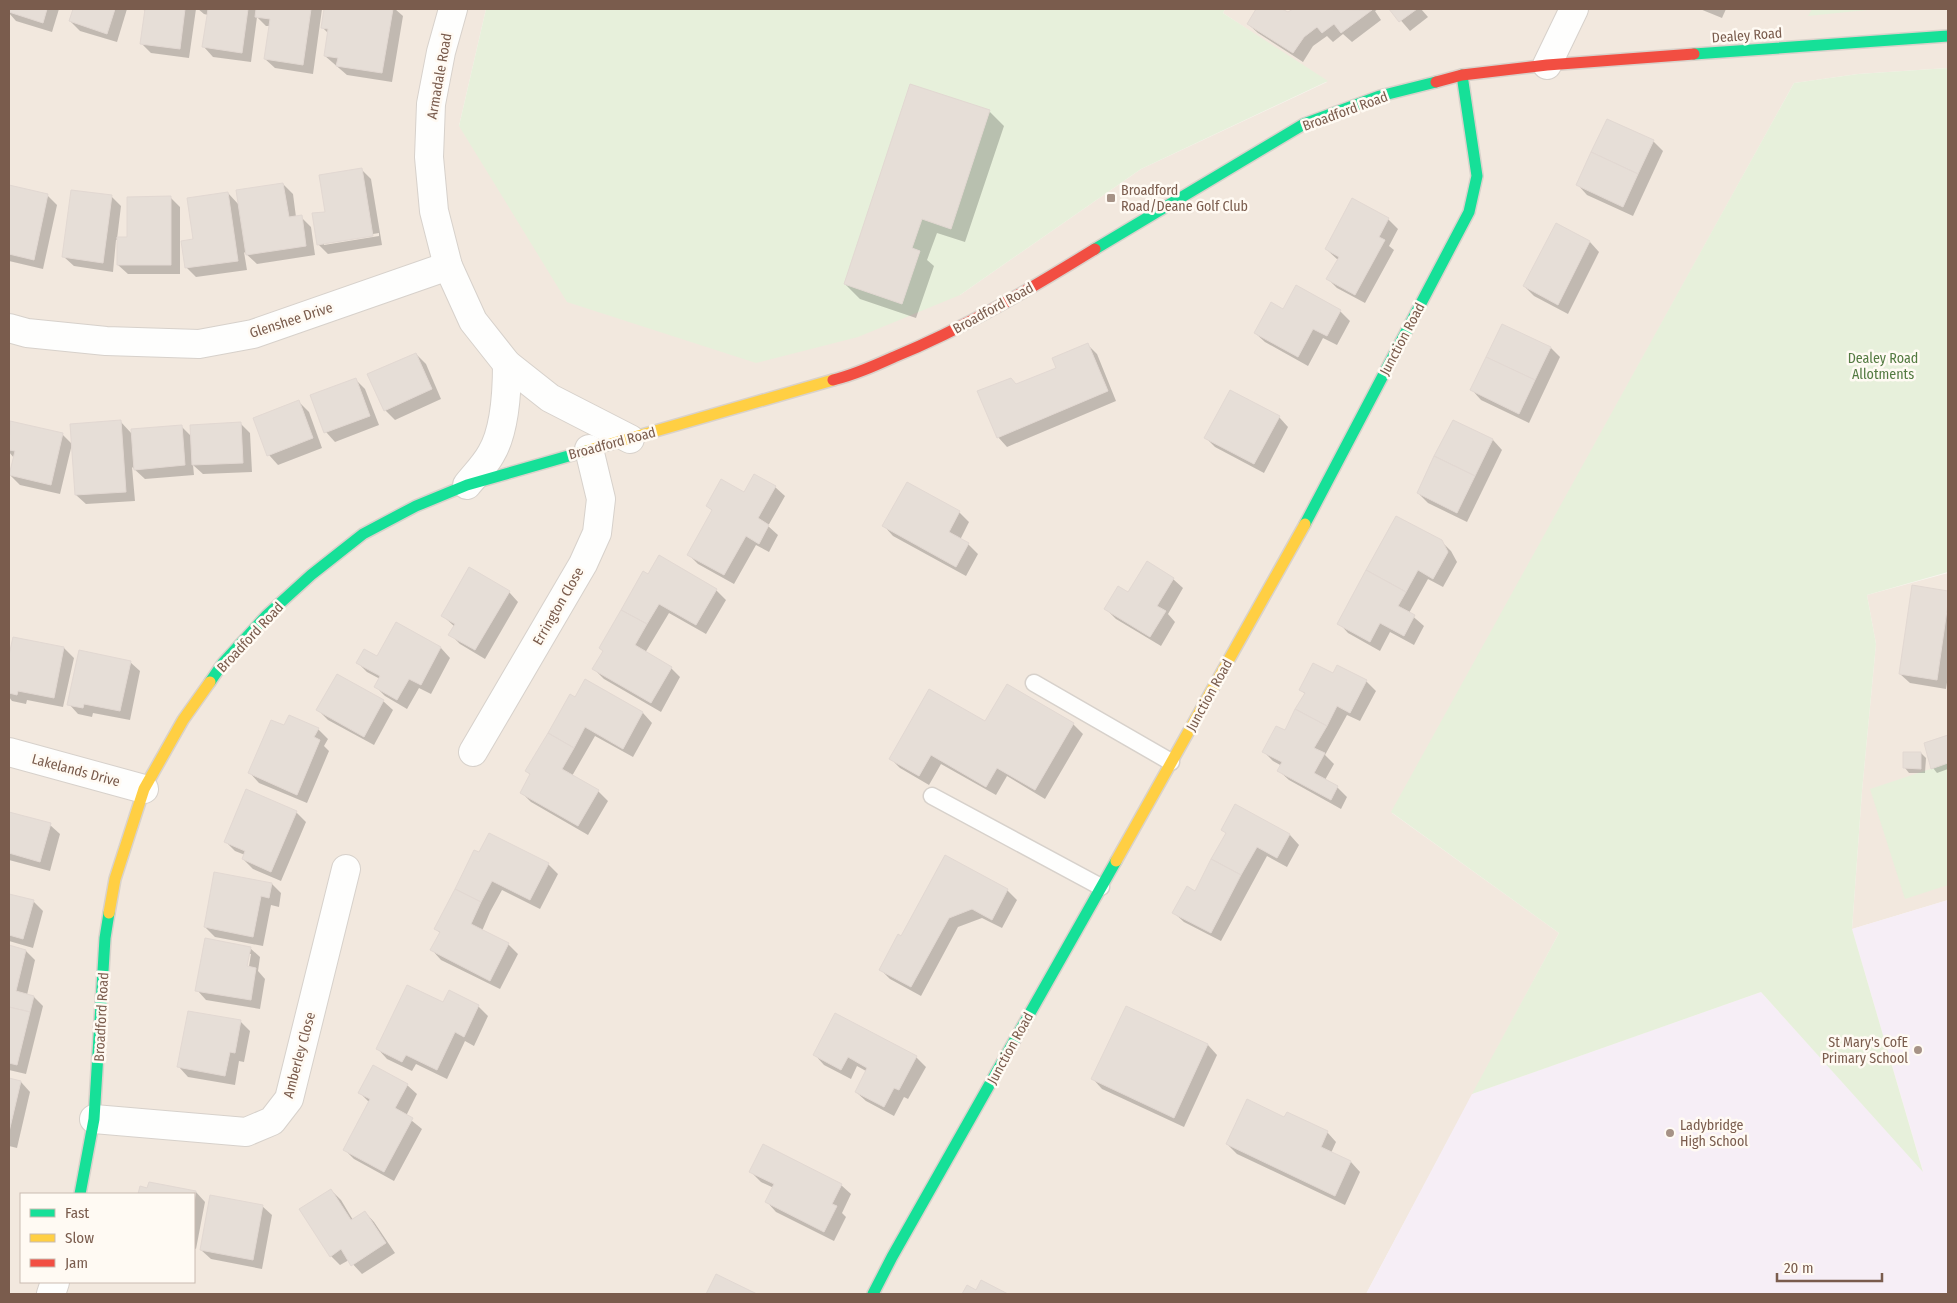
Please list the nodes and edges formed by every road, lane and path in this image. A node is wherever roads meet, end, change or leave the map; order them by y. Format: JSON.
{"nodes":[{"id":1,"x":453,"y":9,"type":"edge"},
{"id":2,"x":1574,"y":9,"type":"edge"},
{"id":3,"x":1948,"y":36,"type":"edge"},
{"id":4,"x":1548,"y":65,"type":"junction"},
{"id":5,"x":1462,"y":75,"type":"junction"},
{"id":6,"x":448,"y":266,"type":"junction"},
{"id":7,"x":9,"y":328,"type":"edge"},
{"id":8,"x":507,"y":364,"type":"junction"},
{"id":9,"x":630,"y":439,"type":"junction"},
{"id":10,"x":590,"y":449,"type":"junction"},
{"id":11,"x":467,"y":485,"type":"junction"},
{"id":12,"x":1034,"y":683,"type":"dead end"},
{"id":13,"x":9,"y":752,"type":"edge"},
{"id":14,"x":473,"y":752,"type":"dead end"},
{"id":15,"x":1171,"y":762,"type":"junction"},
{"id":16,"x":144,"y":788,"type":"junction"},
{"id":17,"x":932,"y":796,"type":"dead end"},
{"id":18,"x":346,"y":869,"type":"dead end"},
{"id":19,"x":1101,"y":887,"type":"junction"},
{"id":20,"x":94,"y":1119,"type":"junction"},
{"id":21,"x":80,"y":1193,"type":"edge"},
{"id":22,"x":872,"y":1294,"type":"edge"}],
"edges":[{"from":1,"to":6,"type":"street","name":"Armadale Road"},
{"from":2,"to":4,"type":"street"},
{"from":3,"to":4,"type":"street","name":"Dealey Road"},
{"from":4,"to":5,"type":"street","name":"Broadford Road"},
{"from":5,"to":9,"type":"street","name":"Broadford Road"},
{"from":5,"to":15,"type":"street","name":"Junction Road"},
{"from":6,"to":7,"type":"street","name":"Glenshee Drive"},
{"from":6,"to":8,"type":"street","name":"Armadale Road"},
{"from":8,"to":9,"type":"street","name":"Armadale Road"},
{"from":8,"to":11,"type":"street"},
{"from":9,"to":10,"type":"street","name":"Broadford Road"},
{"from":10,"to":11,"type":"street","name":"Broadford Road"},
{"from":10,"to":14,"type":"street","name":"Errington Close"},
{"from":11,"to":16,"type":"street","name":"Broadford Road"},
{"from":12,"to":15,"type":"lane"},
{"from":13,"to":16,"type":"street","name":"Lakelands Drive"},
{"from":15,"to":19,"type":"street","name":"Junction Road"},
{"from":16,"to":20,"type":"street","name":"Broadford Road"},
{"from":17,"to":19,"type":"lane"},
{"from":18,"to":20,"type":"street","name":"Amberley Close"},
{"from":19,"to":22,"type":"street","name":"Junction Road"},
{"from":20,"to":21,"type":"street","name":"Broadford Road"}]}
